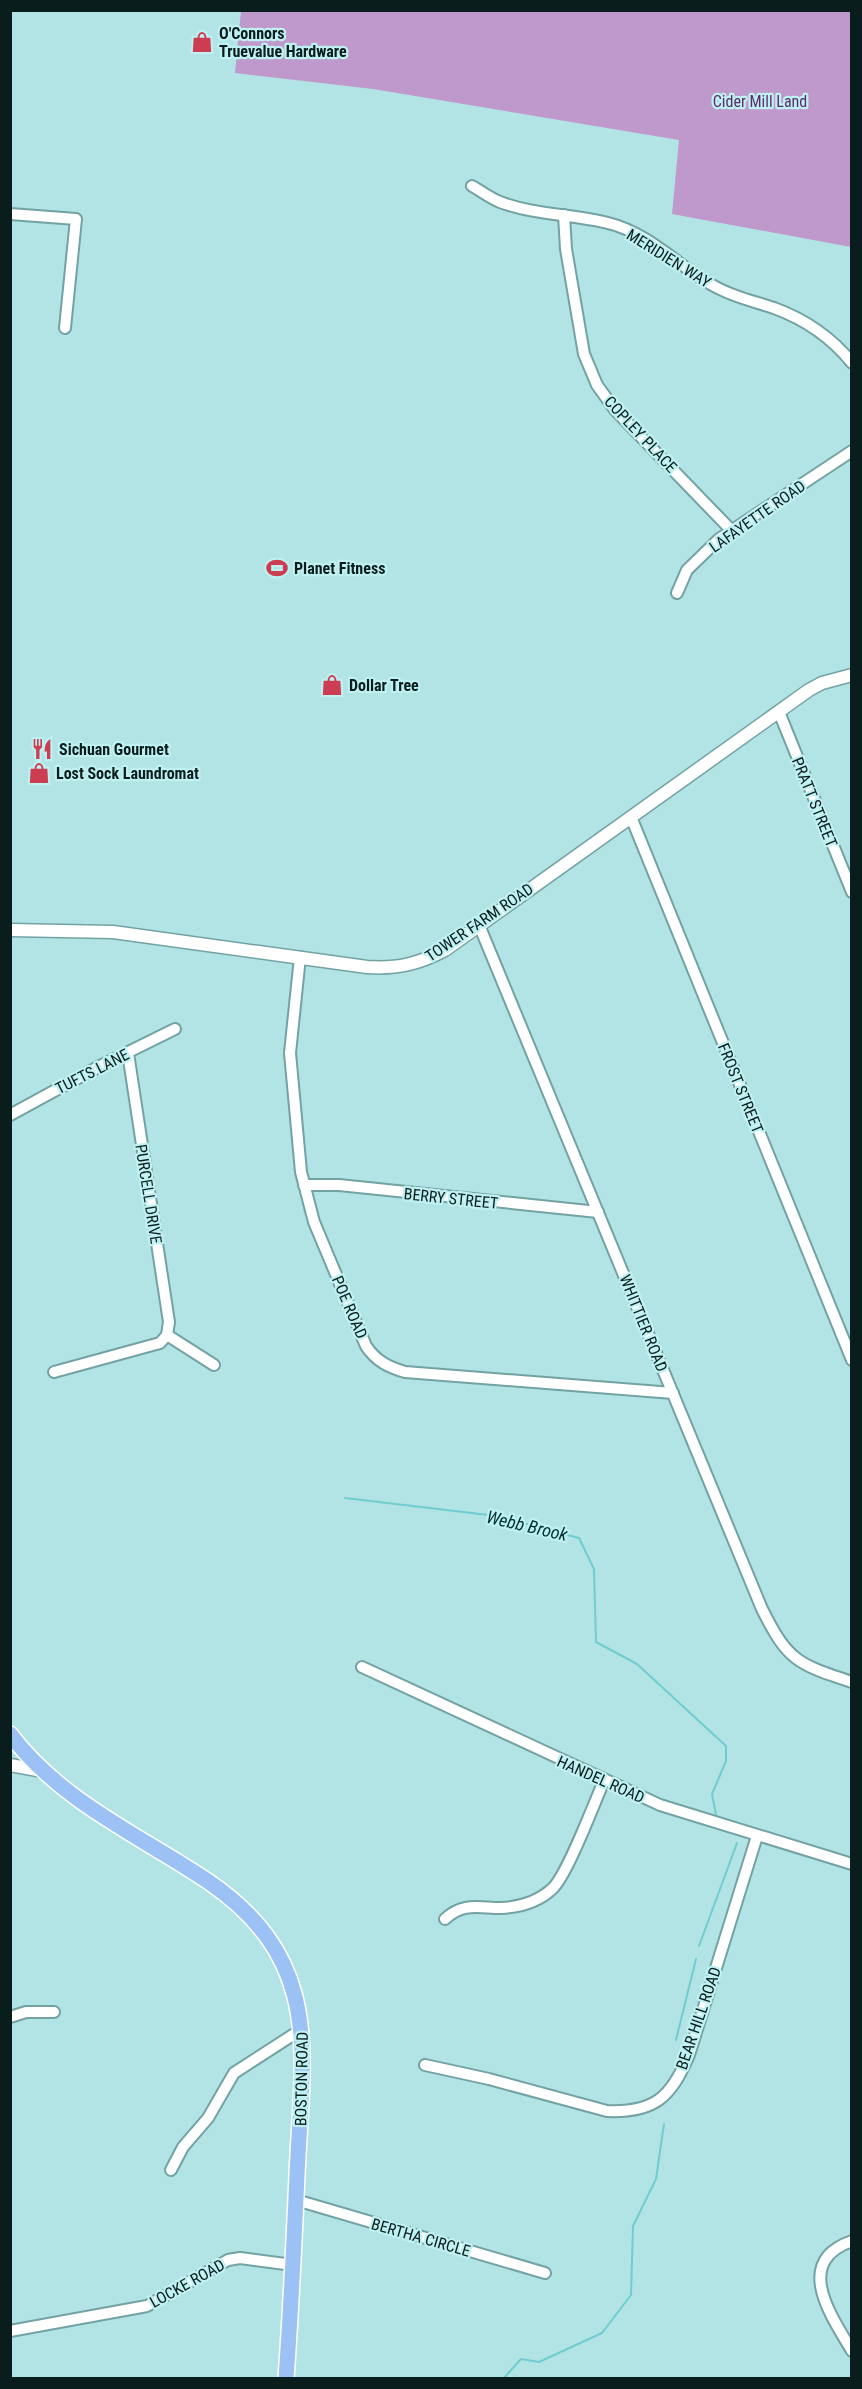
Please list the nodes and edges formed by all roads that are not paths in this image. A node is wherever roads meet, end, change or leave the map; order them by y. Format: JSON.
{"nodes":[{"id":1,"x":472,"y":186,"type":"dead end"},
{"id":2,"x":10,"y":214,"type":"edge"},
{"id":3,"x":564,"y":215,"type":"junction"},
{"id":4,"x":65,"y":328,"type":"dead end"},
{"id":5,"x":852,"y":363,"type":"edge"},
{"id":6,"x":852,"y":451,"type":"edge"},
{"id":7,"x":732,"y":531,"type":"junction"},
{"id":8,"x":677,"y":593,"type":"dead end"},
{"id":9,"x":852,"y":675,"type":"edge"},
{"id":10,"x":779,"y":712,"type":"junction"},
{"id":11,"x":631,"y":817,"type":"junction"},
{"id":12,"x":852,"y":892,"type":"edge"},
{"id":13,"x":479,"y":925,"type":"junction"},
{"id":14,"x":10,"y":930,"type":"edge"},
{"id":15,"x":300,"y":957,"type":"junction"},
{"id":16,"x":175,"y":1029,"type":"dead end"},
{"id":17,"x":128,"y":1053,"type":"junction"},
{"id":18,"x":10,"y":1115,"type":"edge"},
{"id":19,"x":304,"y":1185,"type":"junction"},
{"id":20,"x":598,"y":1212,"type":"junction"},
{"id":21,"x":167,"y":1335,"type":"junction"},
{"id":22,"x":852,"y":1360,"type":"edge"},
{"id":23,"x":214,"y":1365,"type":"dead end"},
{"id":24,"x":54,"y":1372,"type":"dead end"},
{"id":25,"x":673,"y":1394,"type":"junction"},
{"id":26,"x":362,"y":1667,"type":"dead end"},
{"id":27,"x":852,"y":1682,"type":"edge"},
{"id":28,"x":10,"y":1734,"type":"edge"},
{"id":29,"x":10,"y":1765,"type":"edge"},
{"id":30,"x":43,"y":1771,"type":"junction"},
{"id":31,"x":604,"y":1781,"type":"junction"},
{"id":32,"x":757,"y":1836,"type":"junction"},
{"id":33,"x":852,"y":1864,"type":"edge"},
{"id":34,"x":445,"y":1919,"type":"dead end"},
{"id":35,"x":54,"y":2012,"type":"dead end"},
{"id":36,"x":10,"y":2017,"type":"edge"},
{"id":37,"x":302,"y":2030,"type":"junction"},
{"id":38,"x":425,"y":2066,"type":"dead end"},
{"id":39,"x":171,"y":2170,"type":"dead end"},
{"id":40,"x":297,"y":2200,"type":"junction"},
{"id":41,"x":852,"y":2241,"type":"edge"},
{"id":42,"x":293,"y":2265,"type":"junction"},
{"id":43,"x":545,"y":2273,"type":"dead end"},
{"id":44,"x":10,"y":2331,"type":"edge"},
{"id":45,"x":852,"y":2351,"type":"edge"},
{"id":46,"x":286,"y":2379,"type":"edge"}],
"edges":[{"from":1,"to":3,"type":"street","name":"MERIDIEN WAY"},
{"from":2,"to":4,"type":"street"},
{"from":3,"to":5,"type":"street","name":"MERIDIEN WAY"},
{"from":3,"to":7,"type":"street","name":"COPLEY PLACE"},
{"from":6,"to":7,"type":"street","name":"LAFAYETTE ROAD"},
{"from":7,"to":8,"type":"street","name":"LAFAYETTE ROAD"},
{"from":9,"to":10,"type":"street","name":"TOWER FARM ROAD"},
{"from":10,"to":11,"type":"street","name":"TOWER FARM ROAD"},
{"from":10,"to":12,"type":"street","name":"PRATT STREET"},
{"from":11,"to":13,"type":"street","name":"TOWER FARM ROAD"},
{"from":11,"to":22,"type":"street","name":"FROST STREET"},
{"from":13,"to":15,"type":"street","name":"TOWER FARM ROAD"},
{"from":13,"to":20,"type":"street","name":"WHITTIER ROAD"},
{"from":14,"to":15,"type":"street","name":"TOWER FARM ROAD"},
{"from":15,"to":19,"type":"street","name":"POE ROAD"},
{"from":16,"to":17,"type":"street","name":"TUFTS LANE"},
{"from":17,"to":18,"type":"street","name":"TUFTS LANE"},
{"from":17,"to":21,"type":"street","name":"PURCELL DRIVE"},
{"from":19,"to":20,"type":"street","name":"BERRY STREET"},
{"from":19,"to":25,"type":"street","name":"POE ROAD"},
{"from":20,"to":25,"type":"street","name":"WHITTIER ROAD"},
{"from":21,"to":23,"type":"street"},
{"from":21,"to":24,"type":"street"},
{"from":25,"to":27,"type":"street","name":"WHITTIER ROAD"},
{"from":26,"to":31,"type":"street","name":"HANDEL ROAD"},
{"from":28,"to":30,"type":"main road","name":"BOSTON ROAD"},
{"from":29,"to":30,"type":"street"},
{"from":30,"to":37,"type":"main road","name":"BOSTON ROAD"},
{"from":31,"to":32,"type":"street","name":"HANDEL ROAD"},
{"from":31,"to":34,"type":"street"},
{"from":32,"to":33,"type":"street","name":"HANDEL ROAD"},
{"from":32,"to":38,"type":"street","name":"BEAR HILL ROAD"},
{"from":35,"to":36,"type":"street"},
{"from":37,"to":39,"type":"street"},
{"from":37,"to":40,"type":"main road","name":"BOSTON ROAD"},
{"from":40,"to":42,"type":"main road","name":"BOSTON ROAD"},
{"from":40,"to":43,"type":"street","name":"BERTHA CIRCLE"},
{"from":41,"to":45,"type":"street"},
{"from":42,"to":44,"type":"street","name":"LOCKE ROAD"},
{"from":42,"to":46,"type":"main road","name":"BOSTON ROAD"}]}
